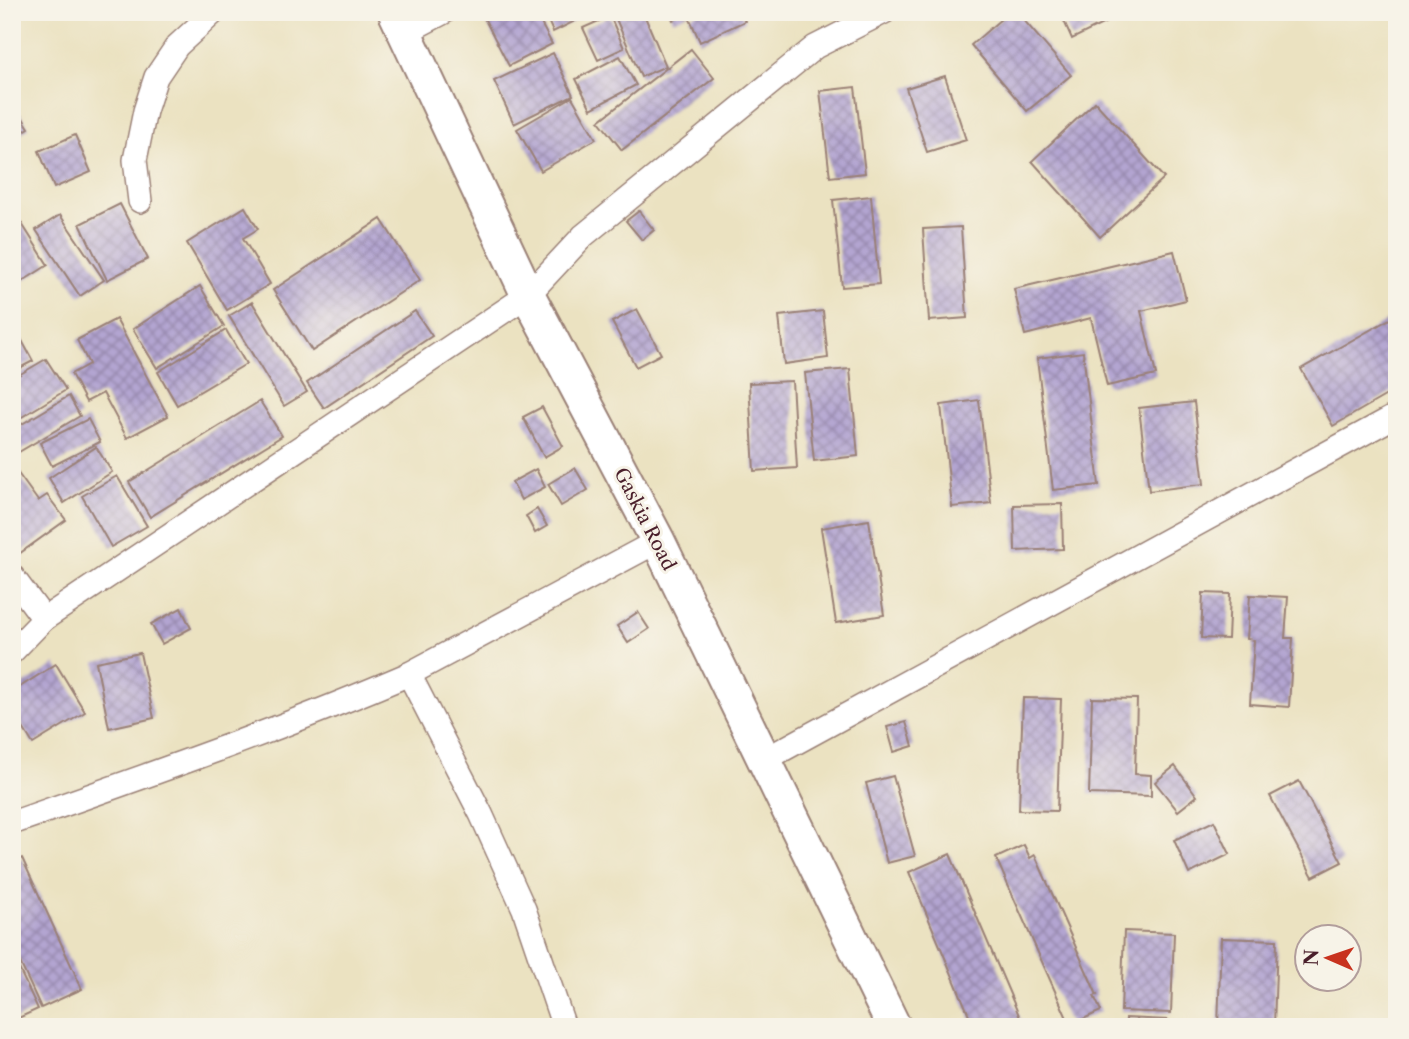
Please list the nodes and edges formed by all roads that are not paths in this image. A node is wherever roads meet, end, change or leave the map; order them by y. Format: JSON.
{"nodes":[{"id":1,"x":214,"y":12,"type":"edge"},
{"id":2,"x":444,"y":12,"type":"edge"},
{"id":3,"x":884,"y":12,"type":"edge"},
{"id":4,"x":400,"y":22,"type":"edge"},
{"id":5,"x":140,"y":201,"type":"dead end"},
{"id":6,"x":528,"y":295,"type":"junction"},
{"id":7,"x":1397,"y":415,"type":"edge"},
{"id":8,"x":658,"y":541,"type":"junction"},
{"id":9,"x":12,"y":576,"type":"edge"},
{"id":10,"x":44,"y":619,"type":"junction"},
{"id":11,"x":12,"y":652,"type":"edge"},
{"id":12,"x":409,"y":674,"type":"junction"},
{"id":13,"x":764,"y":760,"type":"junction"},
{"id":14,"x":12,"y":823,"type":"edge"},
{"id":15,"x":564,"y":1027,"type":"edge"},
{"id":16,"x":894,"y":1027,"type":"edge"}],
"edges":[{"from":1,"to":5,"type":"street"},
{"from":2,"to":4,"type":"street"},
{"from":3,"to":6,"type":"street"},
{"from":4,"to":6,"type":"main road","name":"Gaskia Road"},
{"from":6,"to":8,"type":"main road","name":"Gaskia Road"},
{"from":6,"to":10,"type":"street"},
{"from":7,"to":13,"type":"street"},
{"from":8,"to":12,"type":"street"},
{"from":8,"to":13,"type":"main road","name":"Gaskia Road"},
{"from":9,"to":10,"type":"street"},
{"from":10,"to":11,"type":"street"},
{"from":12,"to":14,"type":"street"},
{"from":12,"to":15,"type":"street"},
{"from":13,"to":16,"type":"main road","name":"Gaskia Road"}]}
